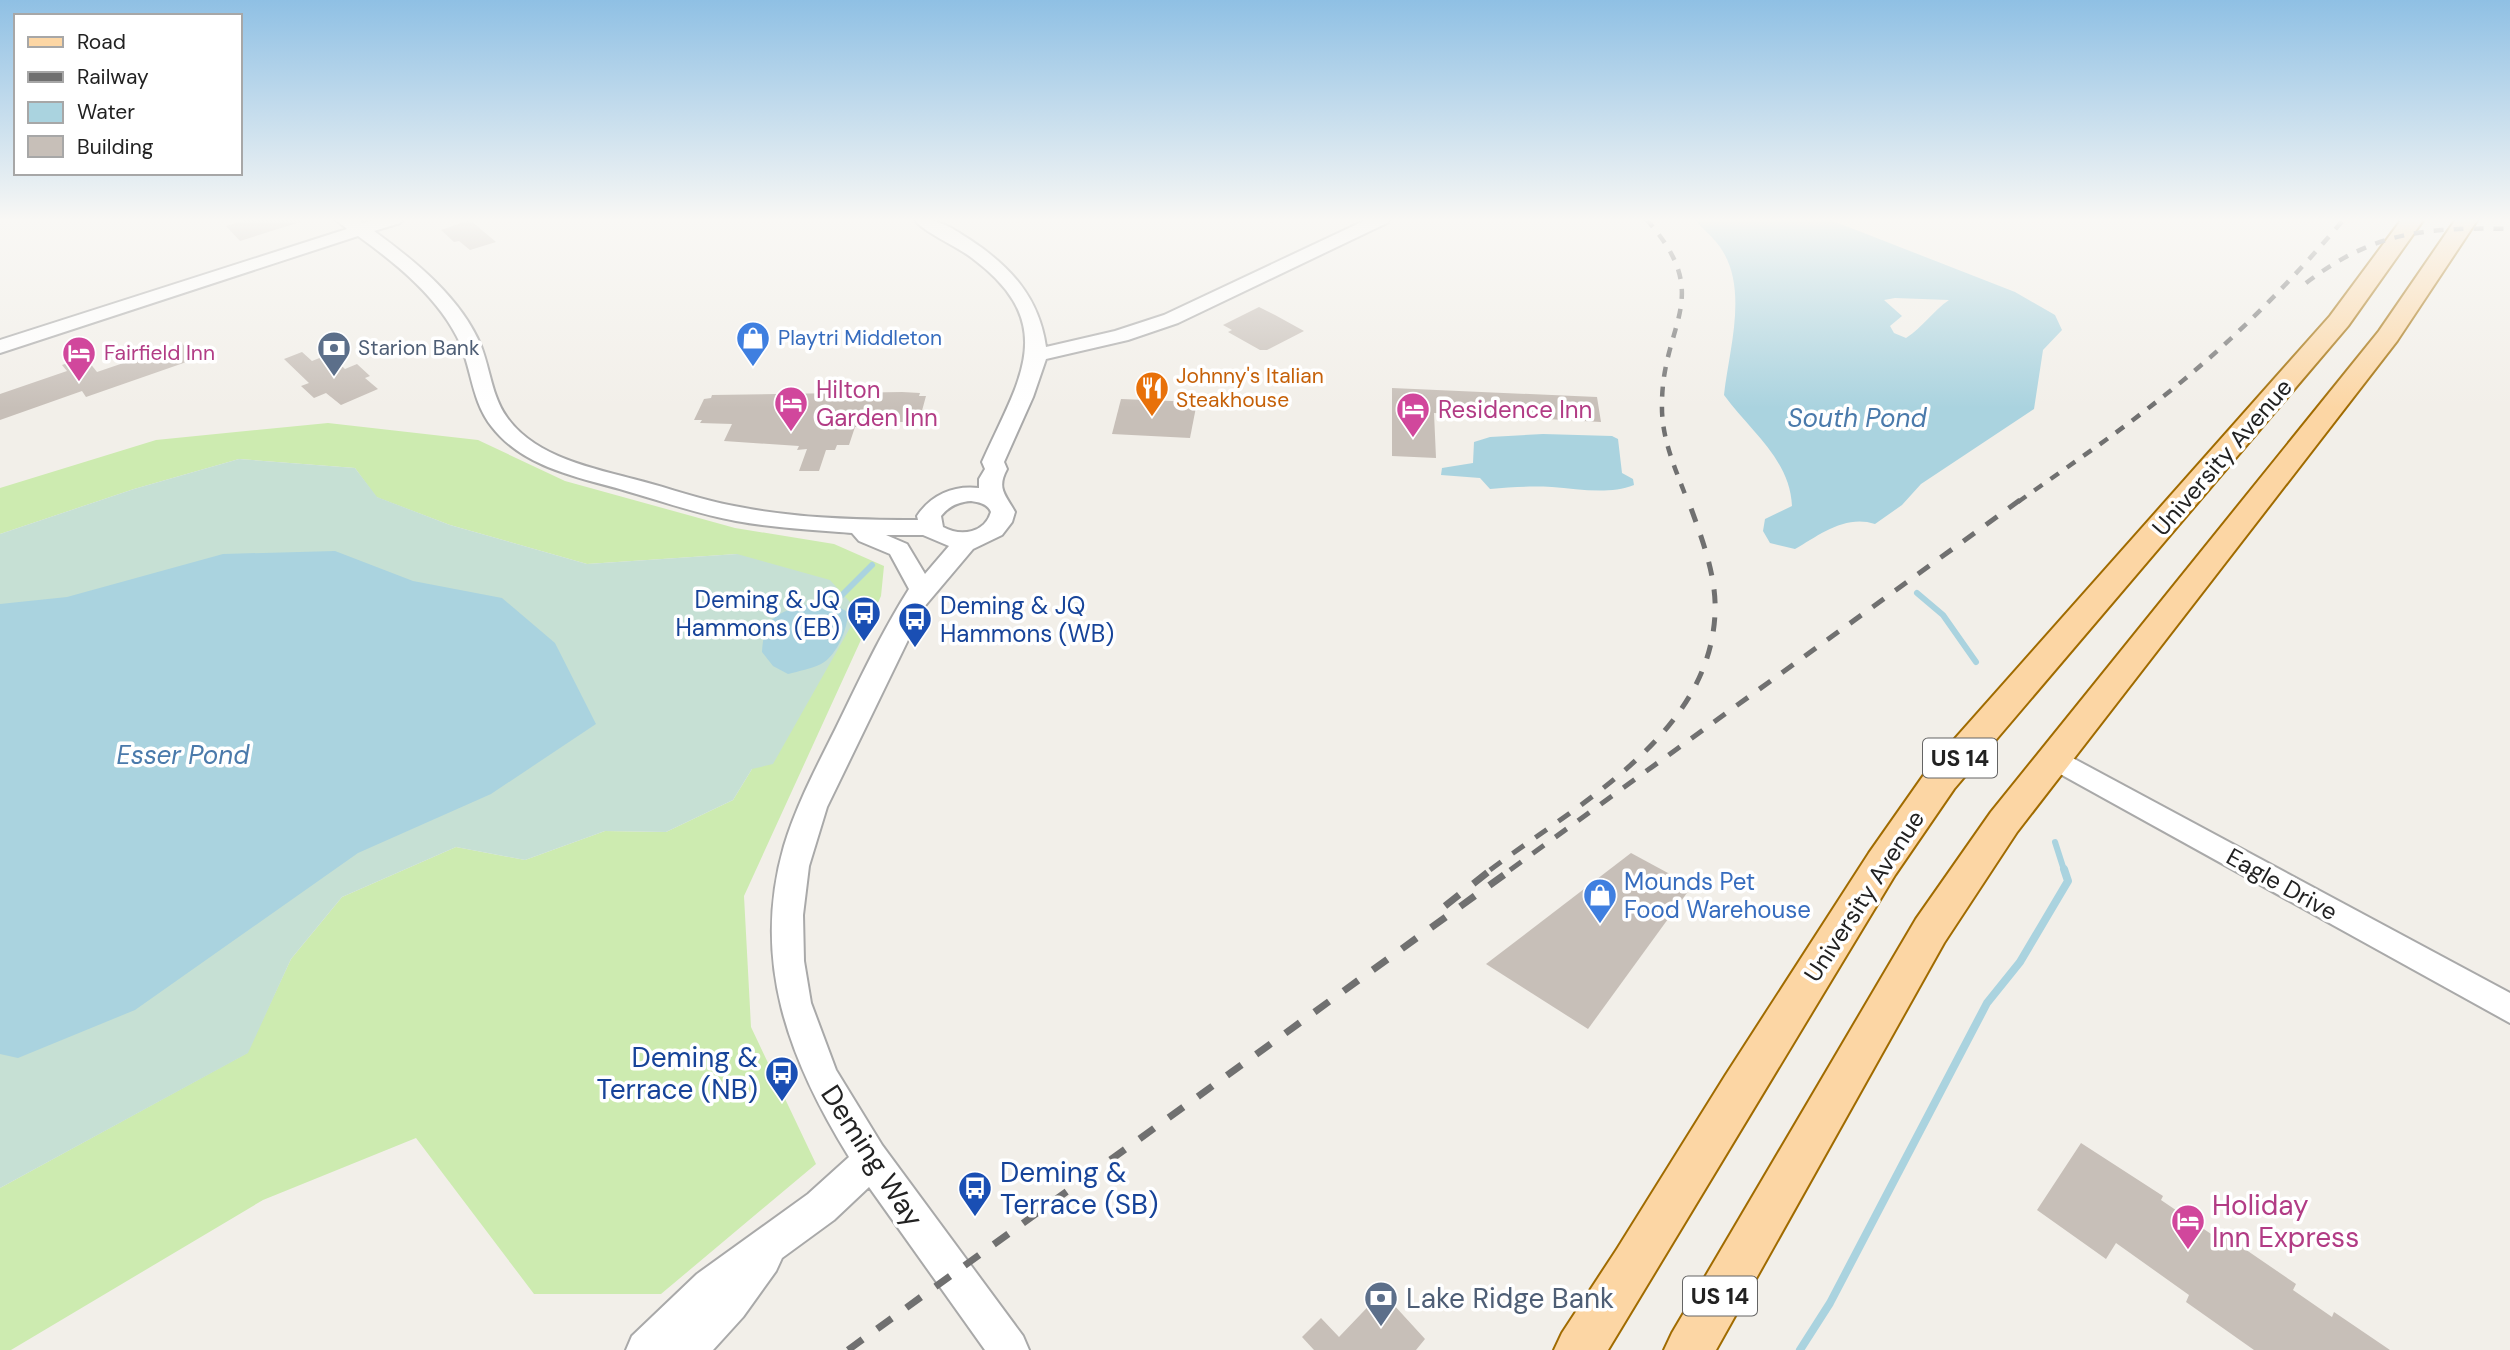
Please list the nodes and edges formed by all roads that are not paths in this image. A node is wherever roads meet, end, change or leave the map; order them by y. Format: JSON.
{"nodes":[{"id":1,"x":161,"y":282,"type":"edge"},
{"id":2,"x":183,"y":282,"type":"edge"},
{"id":3,"x":418,"y":282,"type":"edge"},
{"id":4,"x":1013,"y":282,"type":"edge"},
{"id":5,"x":1249,"y":282,"type":"edge"},
{"id":6,"x":2367,"y":282,"type":"edge"},
{"id":7,"x":2424,"y":282,"type":"edge"},
{"id":8,"x":0,"y":333,"type":"edge"},
{"id":9,"x":0,"y":347,"type":"edge"},
{"id":10,"x":1037,"y":355,"type":"junction"},
{"id":11,"x":993,"y":462,"type":"junction"},
{"id":12,"x":961,"y":495,"type":"junction"},
{"id":13,"x":990,"y":497,"type":"junction"},
{"id":14,"x":855,"y":524,"type":"junction"},
{"id":15,"x":934,"y":525,"type":"junction"},
{"id":16,"x":969,"y":540,"type":"junction"},
{"id":17,"x":922,"y":590,"type":"junction"},
{"id":18,"x":2054,"y":758,"type":"junction"},
{"id":19,"x":2510,"y":1009,"type":"edge"},
{"id":20,"x":871,"y":1161,"type":"junction"},
{"id":21,"x":776,"y":1240,"type":"junction"},
{"id":22,"x":646,"y":1350,"type":"edge"},
{"id":23,"x":686,"y":1350,"type":"edge"},
{"id":24,"x":1009,"y":1350,"type":"edge"},
{"id":25,"x":1579,"y":1350,"type":"edge"},
{"id":26,"x":1689,"y":1350,"type":"edge"}],
"edges":[{"from":1,"to":8,"type":"street"},
{"from":2,"to":9,"type":"street"},
{"from":3,"to":14,"type":"street"},
{"from":4,"to":10,"type":"street"},
{"from":5,"to":10,"type":"street"},
{"from":6,"to":25,"type":"main road","name":"University Avenue","number":"US 14"},
{"from":7,"to":18,"type":"main road","number":"US 14"},
{"from":10,"to":11,"type":"street"},
{"from":11,"to":12,"type":"street"},
{"from":11,"to":13,"type":"street"},
{"from":12,"to":13,"type":"street"},
{"from":12,"to":15,"type":"street"},
{"from":13,"to":16,"type":"street"},
{"from":14,"to":15,"type":"street"},
{"from":14,"to":17,"type":"street"},
{"from":15,"to":16,"type":"street"},
{"from":15,"to":17,"type":"street","name":"Deming Way"},
{"from":16,"to":17,"type":"street","name":"Deming Way"},
{"from":17,"to":20,"type":"street","name":"Deming Way"},
{"from":18,"to":19,"type":"street","name":"Eagle Drive"},
{"from":18,"to":26,"type":"main road","number":"US 14"},
{"from":20,"to":21,"type":"street"},
{"from":20,"to":24,"type":"street","name":"Deming Way"},
{"from":21,"to":22,"type":"street"},
{"from":21,"to":23,"type":"street"}]}
